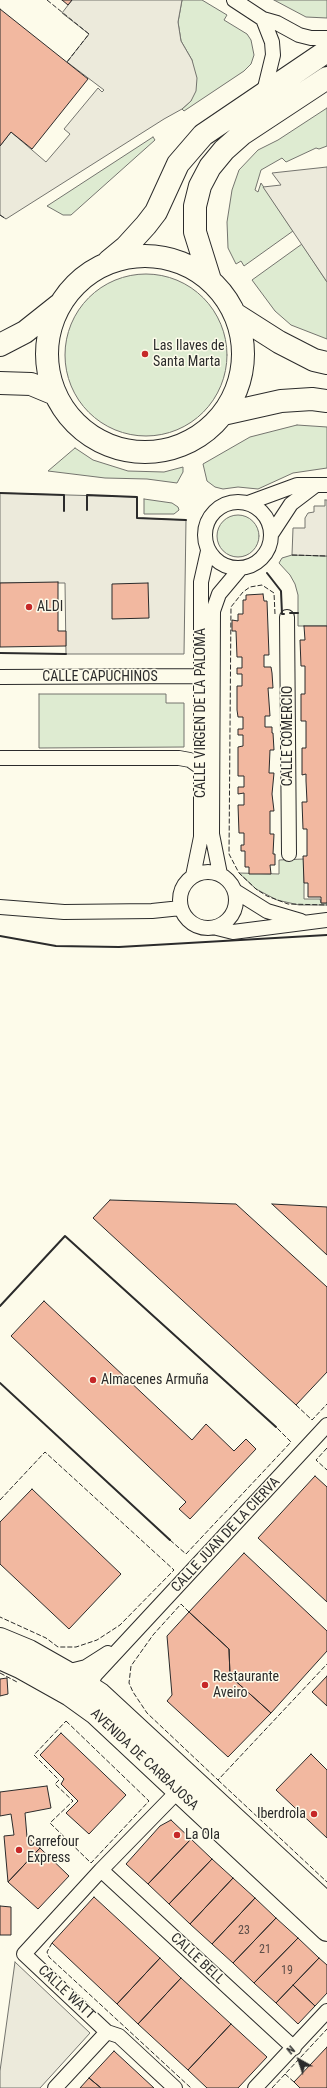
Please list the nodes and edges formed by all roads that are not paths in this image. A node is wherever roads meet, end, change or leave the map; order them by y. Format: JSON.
{"nodes":[{"id":1,"x":234,"y":0,"type":"edge"},
{"id":2,"x":263,"y":19,"type":"junction"},
{"id":3,"x":327,"y":38,"type":"edge"},
{"id":4,"x":327,"y":51,"type":"edge"},
{"id":5,"x":327,"y":78,"type":"edge"},
{"id":6,"x":264,"y":92,"type":"junction"},
{"id":7,"x":105,"y":264,"type":"junction"},
{"id":8,"x":210,"y":280,"type":"junction"},
{"id":9,"x":60,"y":304,"type":"junction"},
{"id":10,"x":235,"y":314,"type":"junction"},
{"id":11,"x":0,"y":345,"type":"edge"},
{"id":12,"x":327,"y":363,"type":"edge"},
{"id":13,"x":0,"y":383,"type":"edge"},
{"id":14,"x":55,"y":394,"type":"junction"},
{"id":15,"x":327,"y":401,"type":"edge"},
{"id":16,"x":223,"y":414,"type":"junction"},
{"id":17,"x":322,"y":485,"type":"edge"},
{"id":18,"x":248,"y":503,"type":"junction"},
{"id":19,"x":272,"y":533,"type":"junction"},
{"id":20,"x":208,"y":550,"type":"junction"},
{"id":21,"x":240,"y":569,"type":"junction"},
{"id":22,"x":287,"y":617,"type":"dead end"},
{"id":23,"x":201,"y":676,"type":"junction"},
{"id":24,"x":0,"y":677,"type":"edge"},
{"id":25,"x":0,"y":758,"type":"edge"},
{"id":26,"x":200,"y":767,"type":"junction"},
{"id":27,"x":289,"y":854,"type":"dead end"},
{"id":28,"x":220,"y":874,"type":"junction"},
{"id":29,"x":193,"y":876,"type":"junction"},
{"id":30,"x":235,"y":890,"type":"junction"},
{"id":31,"x":0,"y":907,"type":"edge"},
{"id":32,"x":181,"y":908,"type":"junction"},
{"id":33,"x":327,"y":920,"type":"edge"},
{"id":34,"x":304,"y":922,"type":"junction"},
{"id":35,"x":216,"y":928,"type":"junction"},
{"id":36,"x":327,"y":1425,"type":"edge"},
{"id":37,"x":0,"y":1639,"type":"edge"},
{"id":38,"x":125,"y":1644,"type":"junction"},
{"id":39,"x":0,"y":1658,"type":"edge"},
{"id":40,"x":66,"y":1672,"type":"junction"},
{"id":41,"x":86,"y":1695,"type":"junction"},
{"id":42,"x":178,"y":1791,"type":"junction"},
{"id":43,"x":101,"y":1870,"type":"junction"},
{"id":44,"x":327,"y":1904,"type":"edge"},
{"id":45,"x":327,"y":1930,"type":"edge"},
{"id":46,"x":327,"y":2011,"type":"edge"},
{"id":47,"x":107,"y":2032,"type":"junction"},
{"id":48,"x":294,"y":2048,"type":"junction"},
{"id":49,"x":55,"y":2088,"type":"edge"},
{"id":50,"x":175,"y":2088,"type":"edge"},
{"id":51,"x":255,"y":2088,"type":"edge"}],
"edges":[{"from":1,"to":2,"type":"street"},
{"from":2,"to":3,"type":"street"},
{"from":2,"to":6,"type":"street"},
{"from":4,"to":6,"type":"main road"},
{"from":5,"to":8,"type":"main road"},
{"from":6,"to":7,"type":"main road"},
{"from":7,"to":8,"type":"main road"},
{"from":7,"to":9,"type":"main road"},
{"from":8,"to":10,"type":"main road"},
{"from":9,"to":11,"type":"main road"},
{"from":9,"to":14,"type":"main road"},
{"from":10,"to":12,"type":"main road"},
{"from":10,"to":16,"type":"main road"},
{"from":13,"to":14,"type":"main road"},
{"from":14,"to":16,"type":"main road"},
{"from":15,"to":16,"type":"main road"},
{"from":17,"to":18,"type":"street"},
{"from":17,"to":19,"type":"street"},
{"from":18,"to":19,"type":"street"},
{"from":18,"to":20,"type":"street"},
{"from":19,"to":21,"type":"street"},
{"from":20,"to":21,"type":"street"},
{"from":20,"to":23,"type":"street","name":"CALLE VIRGEN DE LA PALOMA"},
{"from":21,"to":28,"type":"street","name":"CALLE VIRGEN DE LA PALOMA"},
{"from":22,"to":27,"type":"street","name":"CALLE COMERCIO"},
{"from":23,"to":24,"type":"street","name":"CALLE CAPUCHINOS"},
{"from":23,"to":26,"type":"street","name":"CALLE VIRGEN DE LA PALOMA"},
{"from":25,"to":26,"type":"street"},
{"from":26,"to":29,"type":"street","name":"CALLE VIRGEN DE LA PALOMA"},
{"from":28,"to":29,"type":"street"},
{"from":28,"to":30,"type":"street"},
{"from":29,"to":32,"type":"street"},
{"from":30,"to":34,"type":"street"},
{"from":30,"to":35,"type":"street"},
{"from":31,"to":32,"type":"street"},
{"from":32,"to":35,"type":"street"},
{"from":33,"to":34,"type":"street"},
{"from":34,"to":35,"type":"street"},
{"from":36,"to":38,"type":"street","name":"CALLE JUAN DE LA CIERVA"},
{"from":37,"to":40,"type":"main road","name":"AVENIDA DE CARBAJOSA"},
{"from":38,"to":40,"type":"street","name":"CALLE JUAN DE LA CIERVA"},
{"from":38,"to":41,"type":"street","name":"CALLE JUAN DE LA CIERVA"},
{"from":39,"to":41,"type":"main road","name":"AVENIDA DE CARBAJOSA"},
{"from":40,"to":41,"type":"main road","name":"AVENIDA DE CARBAJOSA"},
{"from":41,"to":42,"type":"main road","name":"AVENIDA DE CARBAJOSA"},
{"from":41,"to":44,"type":"main road","name":"AVENIDA DE CARBAJOSA"},
{"from":42,"to":43,"type":"street"},
{"from":42,"to":45,"type":"main road","name":"AVENIDA DE CARBAJOSA"},
{"from":43,"to":47,"type":"street","name":"CALLE WATT"},
{"from":43,"to":48,"type":"street","name":"CALLE BELL"},
{"from":46,"to":48,"type":"street"},
{"from":47,"to":49,"type":"street","name":"CALLE WATT"},
{"from":47,"to":50,"type":"street","name":"CALLE WATT"},
{"from":48,"to":51,"type":"street"}]}
